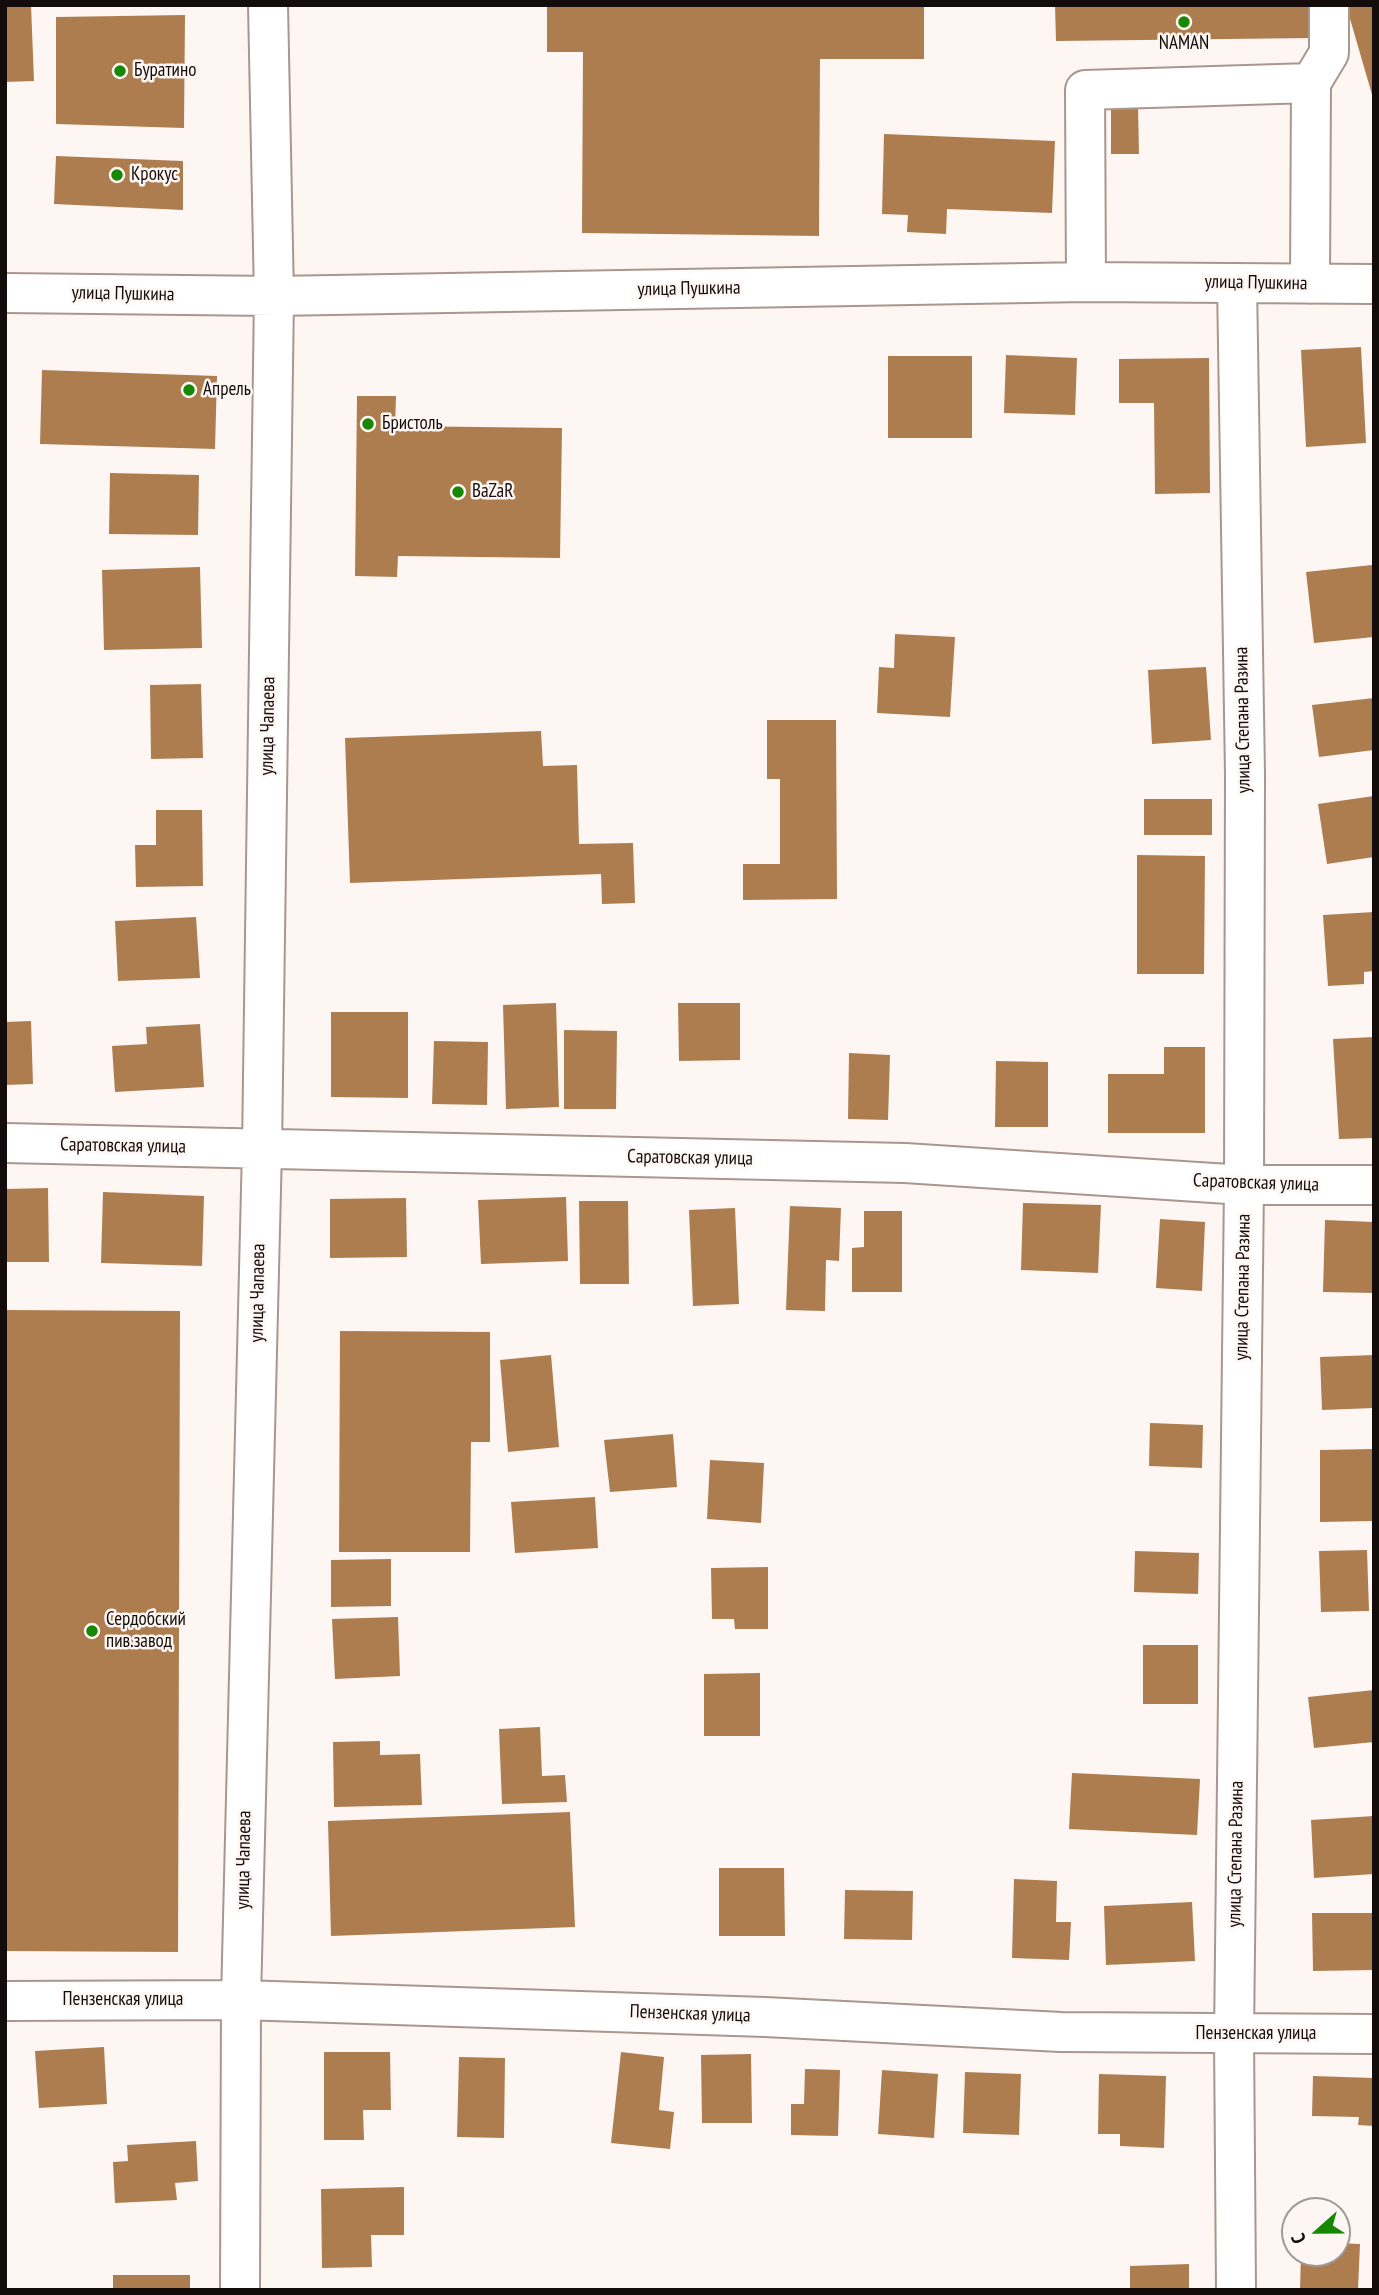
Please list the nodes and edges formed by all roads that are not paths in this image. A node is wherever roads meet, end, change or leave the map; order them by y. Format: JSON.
{"nodes":[{"id":1,"x":268,"y":5,"type":"edge"},
{"id":2,"x":1329,"y":5,"type":"edge"},
{"id":3,"x":1311,"y":83,"type":"junction"},
{"id":4,"x":1086,"y":282,"type":"junction"},
{"id":5,"x":1237,"y":284,"type":"junction"},
{"id":6,"x":1311,"y":284,"type":"junction"},
{"id":7,"x":1374,"y":284,"type":"edge"},
{"id":8,"x":5,"y":293,"type":"edge"},
{"id":9,"x":274,"y":296,"type":"junction"},
{"id":10,"x":5,"y":1143,"type":"edge"},
{"id":11,"x":262,"y":1149,"type":"junction"},
{"id":12,"x":1244,"y":1185,"type":"junction"},
{"id":13,"x":1374,"y":1185,"type":"edge"},
{"id":14,"x":241,"y":2000,"type":"junction"},
{"id":15,"x":5,"y":2001,"type":"edge"},
{"id":16,"x":1374,"y":2034,"type":"edge"},
{"id":17,"x":1234,"y":2035,"type":"junction"},
{"id":18,"x":240,"y":2290,"type":"edge"},
{"id":19,"x":1236,"y":2290,"type":"edge"}],
"edges":[{"from":1,"to":9,"type":"street","name":"улица Чапаева"},
{"from":2,"to":3,"type":"street"},
{"from":3,"to":4,"type":"street"},
{"from":3,"to":6,"type":"street"},
{"from":4,"to":5,"type":"street","name":"улица Пушкина"},
{"from":4,"to":9,"type":"street","name":"улица Пушкина"},
{"from":5,"to":6,"type":"street","name":"улица Пушкина"},
{"from":5,"to":12,"type":"street","name":"улица Степана Разина"},
{"from":6,"to":7,"type":"street","name":"улица Пушкина"},
{"from":8,"to":9,"type":"street","name":"улица Пушкина"},
{"from":9,"to":11,"type":"street","name":"улица Чапаева"},
{"from":10,"to":11,"type":"street","name":"Саратовская улица"},
{"from":11,"to":12,"type":"street","name":"Саратовская улица"},
{"from":11,"to":14,"type":"street","name":"улица Чапаева"},
{"from":12,"to":13,"type":"street","name":"Саратовская улица"},
{"from":12,"to":17,"type":"street","name":"улица Степана Разина"},
{"from":14,"to":15,"type":"street","name":"Пензенская улица"},
{"from":14,"to":17,"type":"street","name":"Пензенская улица"},
{"from":14,"to":18,"type":"street","name":"улица Чапаева"},
{"from":16,"to":17,"type":"street","name":"Пензенская улица"},
{"from":17,"to":19,"type":"street","name":"улица Степана Разина"}]}
